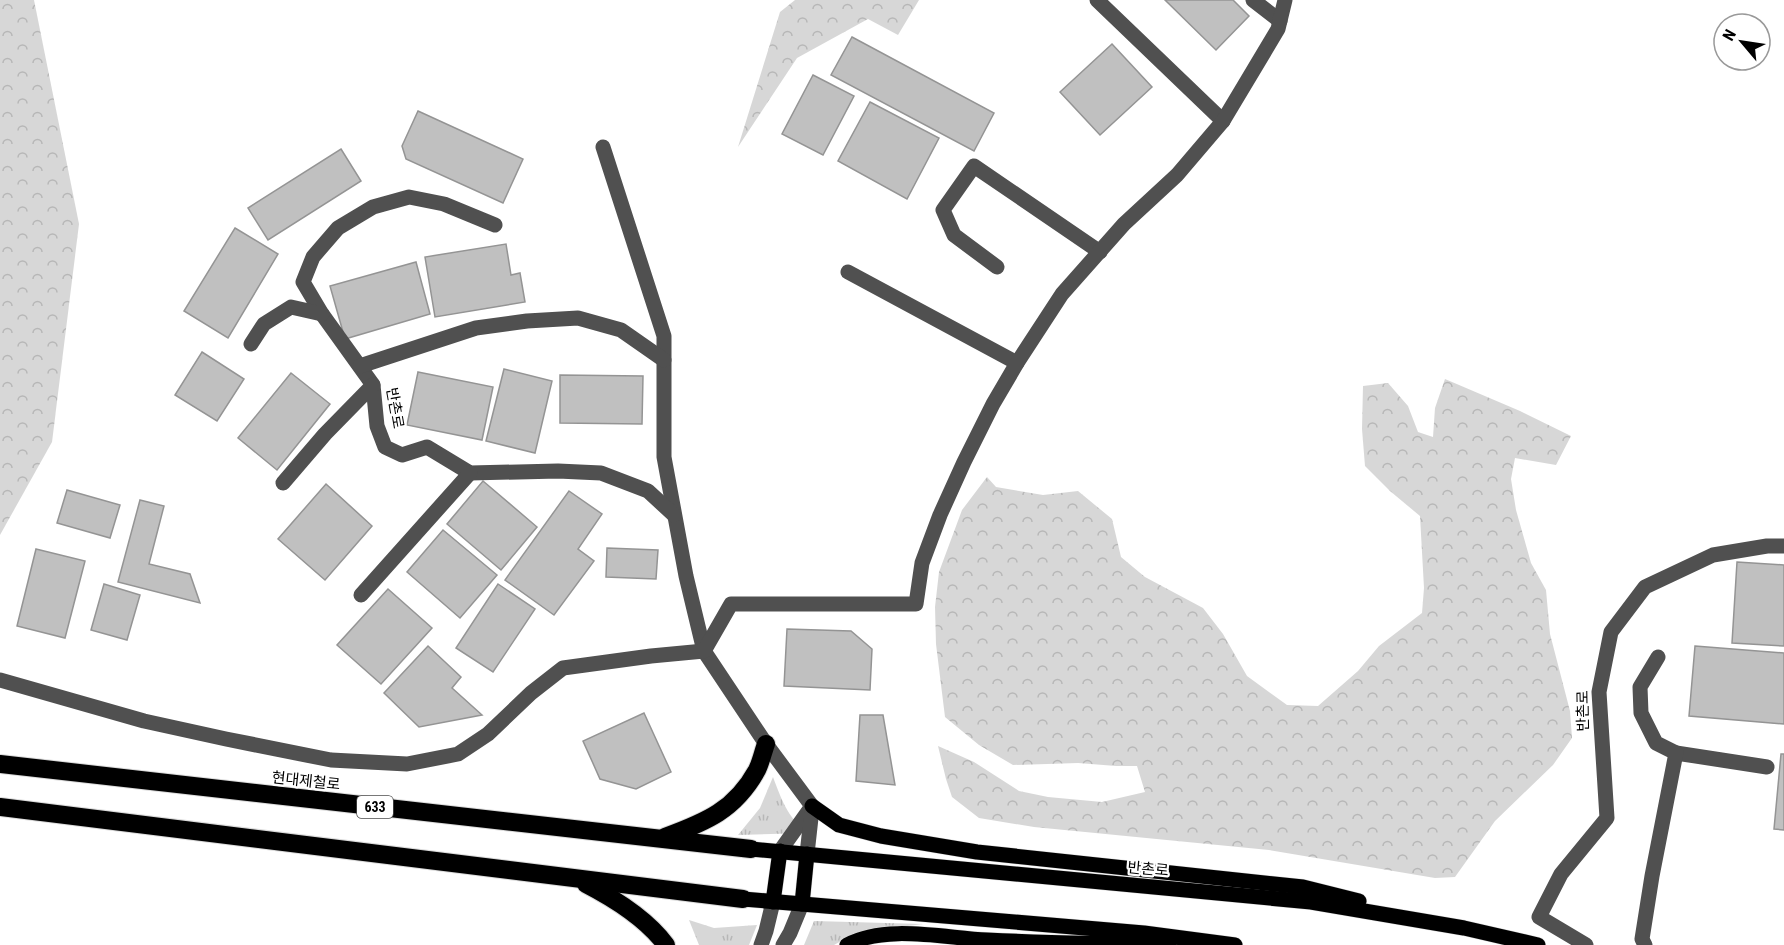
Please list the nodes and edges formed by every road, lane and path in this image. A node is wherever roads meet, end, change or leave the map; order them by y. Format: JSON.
{"nodes":[{"id":1,"x":1097,"y":0,"type":"edge"},
{"id":2,"x":1253,"y":0,"type":"edge"},
{"id":3,"x":1285,"y":0,"type":"edge"},
{"id":4,"x":1280,"y":21,"type":"junction"},
{"id":5,"x":1223,"y":121,"type":"junction"},
{"id":6,"x":603,"y":147,"type":"dead end"},
{"id":7,"x":495,"y":225,"type":"dead end"},
{"id":8,"x":1100,"y":252,"type":"junction"},
{"id":9,"x":997,"y":267,"type":"dead end"},
{"id":10,"x":848,"y":272,"type":"dead end"},
{"id":11,"x":322,"y":314,"type":"junction"},
{"id":12,"x":251,"y":344,"type":"dead end"},
{"id":13,"x":664,"y":360,"type":"junction"},
{"id":14,"x":1017,"y":363,"type":"junction"},
{"id":15,"x":360,"y":366,"type":"junction"},
{"id":16,"x":373,"y":385,"type":"junction"},
{"id":17,"x":470,"y":473,"type":"junction"},
{"id":18,"x":283,"y":483,"type":"dead end"},
{"id":19,"x":674,"y":515,"type":"junction"},
{"id":20,"x":1784,"y":546,"type":"edge"},
{"id":21,"x":361,"y":595,"type":"dead end"},
{"id":22,"x":704,"y":651,"type":"junction"},
{"id":23,"x":1658,"y":657,"type":"dead end"},
{"id":24,"x":0,"y":680,"type":"edge"},
{"id":25,"x":766,"y":744,"type":"junction"},
{"id":26,"x":1676,"y":753,"type":"junction"},
{"id":27,"x":0,"y":764,"type":"edge"},
{"id":28,"x":1767,"y":767,"type":"dead end"},
{"id":29,"x":812,"y":806,"type":"junction"},
{"id":30,"x":0,"y":807,"type":"edge"},
{"id":31,"x":661,"y":839,"type":"junction"},
{"id":32,"x":751,"y":849,"type":"joint"},
{"id":33,"x":780,"y":851,"type":"junction"},
{"id":34,"x":807,"y":854,"type":"junction"},
{"id":35,"x":576,"y":879,"type":"junction"},
{"id":36,"x":743,"y":899,"type":"joint"},
{"id":37,"x":773,"y":902,"type":"junction"},
{"id":38,"x":802,"y":904,"type":"junction"},
{"id":39,"x":1464,"y":928,"type":"junction"},
{"id":40,"x":936,"y":941,"type":"edge"},
{"id":41,"x":666,"y":945,"type":"edge"},
{"id":42,"x":760,"y":945,"type":"edge"},
{"id":43,"x":783,"y":945,"type":"edge"},
{"id":44,"x":847,"y":945,"type":"edge"},
{"id":45,"x":1233,"y":945,"type":"edge"},
{"id":46,"x":1538,"y":945,"type":"edge"},
{"id":47,"x":1586,"y":945,"type":"edge"},
{"id":48,"x":1645,"y":945,"type":"edge"}],
"edges":[{"from":1,"to":5,"type":"street"},
{"from":2,"to":4,"type":"street"},
{"from":3,"to":4,"type":"street"},
{"from":4,"to":5,"type":"street"},
{"from":5,"to":8,"type":"street"},
{"from":6,"to":13,"type":"street"},
{"from":7,"to":11,"type":"street","name":"반촌로"},
{"from":8,"to":9,"type":"street"},
{"from":8,"to":14,"type":"street"},
{"from":10,"to":14,"type":"street"},
{"from":11,"to":12,"type":"street"},
{"from":11,"to":15,"type":"street","name":"반촌로"},
{"from":13,"to":15,"type":"street"},
{"from":13,"to":19,"type":"street"},
{"from":14,"to":22,"type":"street"},
{"from":15,"to":16,"type":"street","name":"반촌로"},
{"from":16,"to":17,"type":"street","name":"반촌로"},
{"from":16,"to":18,"type":"street"},
{"from":17,"to":19,"type":"street"},
{"from":17,"to":21,"type":"street"},
{"from":19,"to":22,"type":"street"},
{"from":20,"to":47,"type":"street","name":"반촌로"},
{"from":22,"to":24,"type":"street"},
{"from":22,"to":25,"type":"street"},
{"from":23,"to":26,"type":"street"},
{"from":25,"to":29,"type":"street"},
{"from":25,"to":31,"type":"highway"},
{"from":26,"to":28,"type":"street"},
{"from":26,"to":48,"type":"street"},
{"from":27,"to":31,"type":"highway","name":"현대제철로","number":"633"},
{"from":29,"to":33,"type":"street"},
{"from":29,"to":34,"type":"street"},
{"from":29,"to":39,"type":"main road"},
{"from":30,"to":35,"type":"highway"},
{"from":31,"to":32,"type":"highway","name":"현대제철로","number":"633"},
{"from":32,"to":33,"type":"main road","name":"반촌로","number":"633"},
{"from":33,"to":34,"type":"main road","name":"반촌로","number":"633"},
{"from":33,"to":37,"type":"main road"},
{"from":34,"to":38,"type":"main road"},
{"from":34,"to":39,"type":"main road","name":"반촌로","number":"633"},
{"from":35,"to":36,"type":"highway"},
{"from":35,"to":41,"type":"highway"},
{"from":36,"to":37,"type":"main road"},
{"from":37,"to":38,"type":"main road"},
{"from":37,"to":42,"type":"street"},
{"from":38,"to":43,"type":"street"},
{"from":38,"to":45,"type":"main road"},
{"from":39,"to":46,"type":"main road","name":"반촌로","number":"633"},
{"from":40,"to":44,"type":"main road"},
{"from":40,"to":45,"type":"main road"}]}
